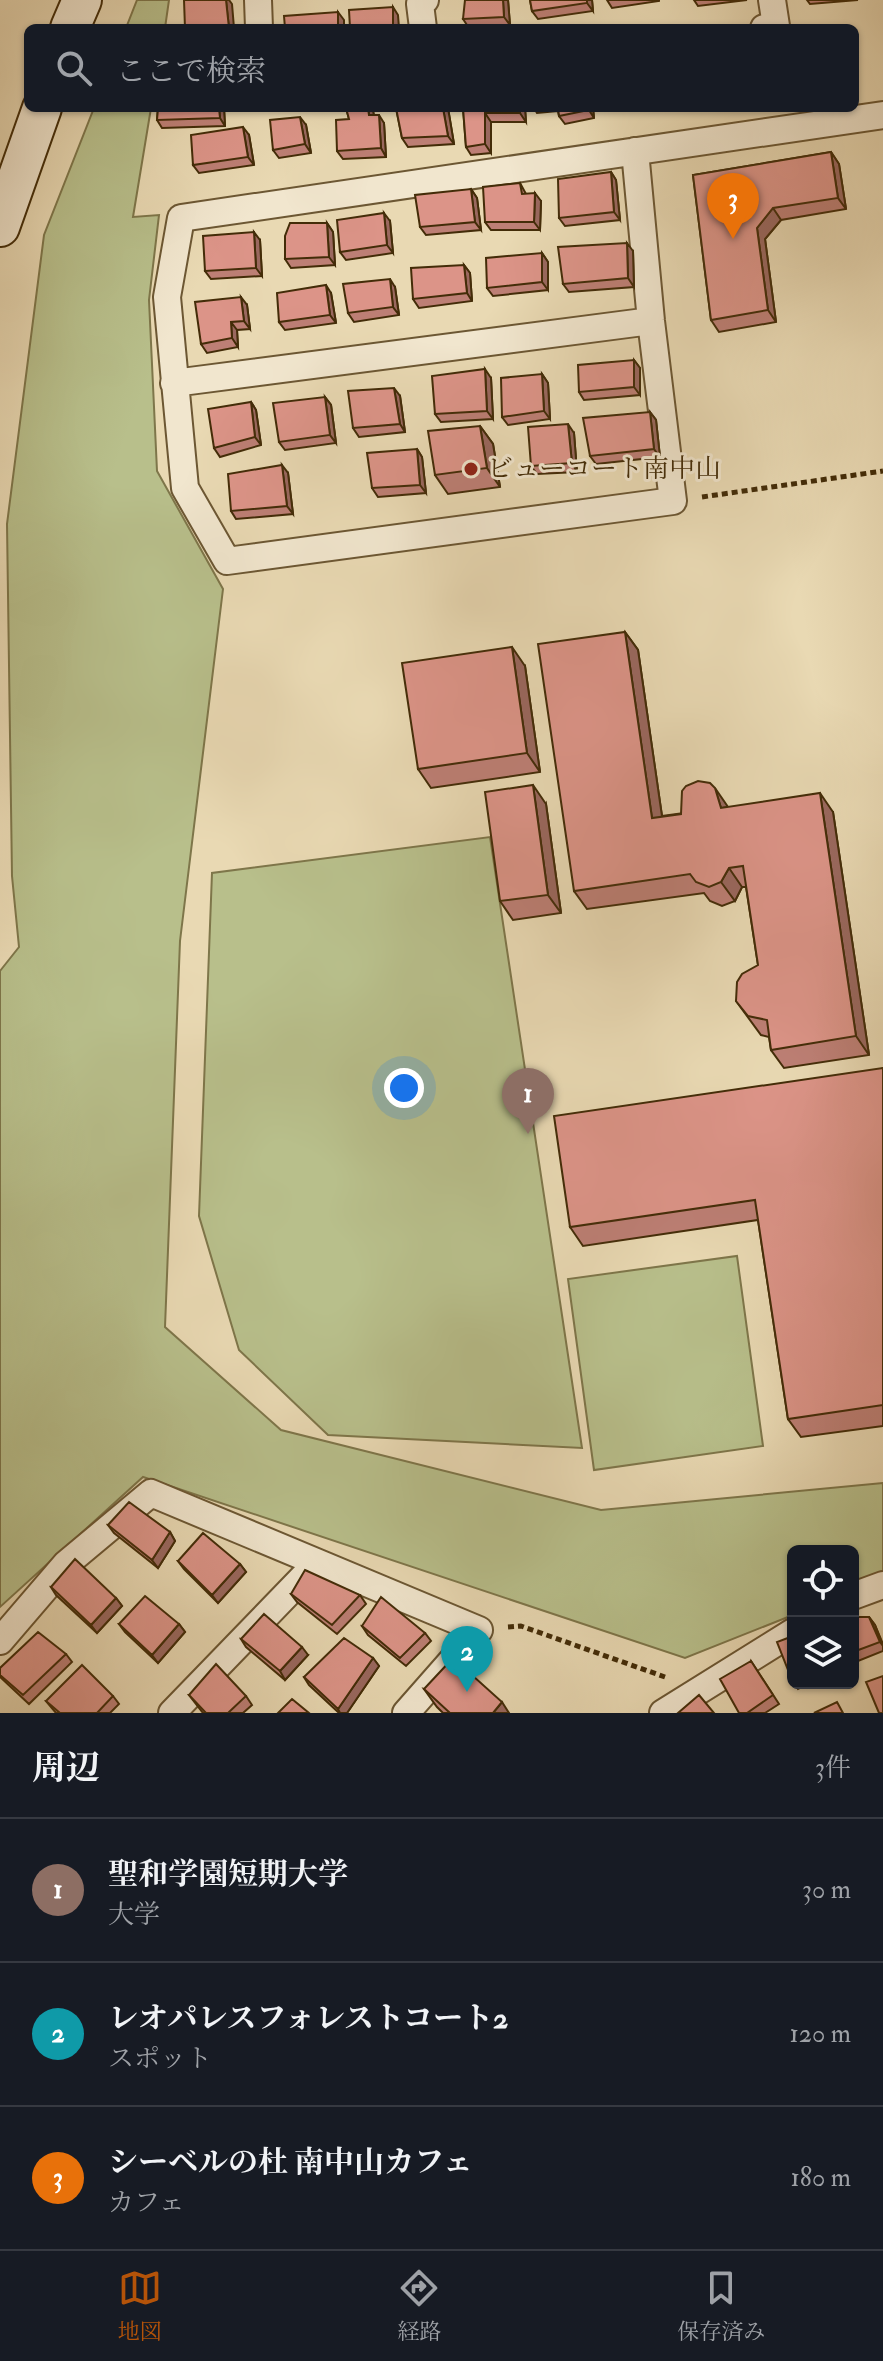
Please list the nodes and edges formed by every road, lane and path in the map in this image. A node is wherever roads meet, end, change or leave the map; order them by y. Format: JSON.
{"nodes":[{"id":1,"x":82,"y":0,"type":"edge"},
{"id":2,"x":258,"y":0,"type":"edge"},
{"id":3,"x":425,"y":0,"type":"edge"},
{"id":4,"x":772,"y":0,"type":"edge"},
{"id":5,"x":72,"y":24,"type":"edge"},
{"id":6,"x":259,"y":24,"type":"edge"},
{"id":7,"x":422,"y":24,"type":"edge"},
{"id":8,"x":776,"y":24,"type":"edge"},
{"id":9,"x":41,"y":112,"type":"edge"},
{"id":10,"x":883,"y":115,"type":"edge"},
{"id":11,"x":635,"y":151,"type":"junction"},
{"id":12,"x":0,"y":227,"type":"edge"},
{"id":13,"x":651,"y":321,"type":"junction"},
{"id":14,"x":174,"y":383,"type":"junction"},
{"id":15,"x":883,"y":471,"type":"edge"},
{"id":16,"x":673,"y":501,"type":"junction"},
{"id":17,"x":317,"y":1563,"type":"junction"},
{"id":18,"x":883,"y":1585,"type":"edge"},
{"id":19,"x":859,"y":1594,"type":"edge"},
{"id":20,"x":479,"y":1630,"type":"junction"},
{"id":21,"x":787,"y":1636,"type":"edge"},
{"id":22,"x":0,"y":1641,"type":"edge"},
{"id":23,"x":701,"y":1688,"type":"junction"},
{"id":24,"x":172,"y":1713,"type":"edge"},
{"id":25,"x":406,"y":1713,"type":"edge"},
{"id":26,"x":663,"y":1713,"type":"edge"}],
"edges":[{"from":1,"to":5,"type":"street"},
{"from":2,"to":6,"type":"street"},
{"from":3,"to":7,"type":"street"},
{"from":4,"to":8,"type":"street"},
{"from":9,"to":12,"type":"street"},
{"from":10,"to":11,"type":"street"},
{"from":11,"to":13,"type":"street"},
{"from":11,"to":14,"type":"street"},
{"from":13,"to":14,"type":"street"},
{"from":13,"to":16,"type":"street"},
{"from":14,"to":16,"type":"street"},
{"from":15,"to":16,"type":"path"},
{"from":17,"to":20,"type":"street"},
{"from":17,"to":22,"type":"street"},
{"from":17,"to":24,"type":"street"},
{"from":18,"to":19,"type":"street"},
{"from":20,"to":23,"type":"path"},
{"from":20,"to":25,"type":"street"},
{"from":21,"to":23,"type":"street"},
{"from":23,"to":26,"type":"street"}]}
